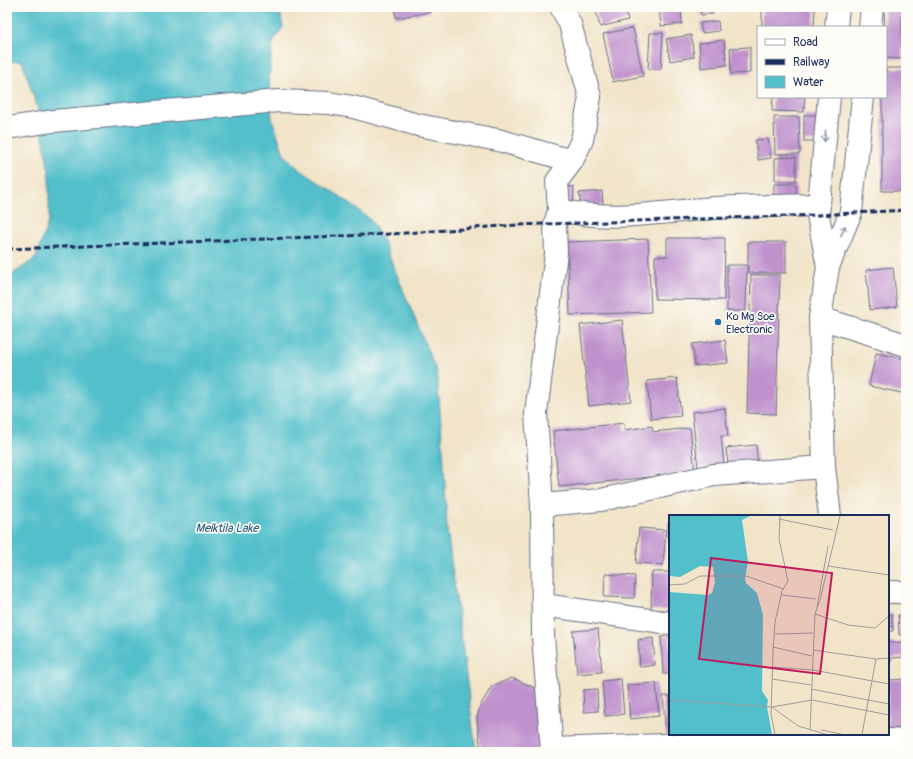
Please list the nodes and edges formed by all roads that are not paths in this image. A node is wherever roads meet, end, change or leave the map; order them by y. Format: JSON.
{"nodes":[{"id":1,"x":561,"y":7,"type":"edge"},
{"id":2,"x":838,"y":7,"type":"edge"},
{"id":3,"x":872,"y":7,"type":"edge"},
{"id":4,"x":836,"y":26,"type":"edge"},
{"id":5,"x":870,"y":26,"type":"edge"},
{"id":6,"x":829,"y":98,"type":"edge"},
{"id":7,"x":863,"y":98,"type":"edge"},
{"id":8,"x":12,"y":127,"type":"edge"},
{"id":9,"x":572,"y":161,"type":"junction"},
{"id":10,"x":819,"y":205,"type":"junction"},
{"id":11,"x":558,"y":210,"type":"junction"},
{"id":12,"x":828,"y":267,"type":"junction"},
{"id":13,"x":820,"y":318,"type":"junction"},
{"id":14,"x":906,"y":345,"type":"edge"},
{"id":15,"x":824,"y":467,"type":"junction"},
{"id":16,"x":542,"y":505,"type":"junction"},
{"id":17,"x":830,"y":515,"type":"edge"},
{"id":18,"x":889,"y":592,"type":"edge"},
{"id":19,"x":906,"y":592,"type":"edge"},
{"id":20,"x":543,"y":605,"type":"junction"},
{"id":21,"x":669,"y":623,"type":"edge"},
{"id":22,"x":857,"y":741,"type":"edge"},
{"id":23,"x":906,"y":741,"type":"edge"},
{"id":24,"x":552,"y":751,"type":"edge"}],
"edges":[{"from":1,"to":9,"type":"main road"},
{"from":2,"to":4,"type":"main road"},
{"from":3,"to":5,"type":"main road"},
{"from":6,"to":10,"type":"main road","one_way":true},
{"from":12,"to":7,"type":"main road","one_way":true},
{"from":8,"to":9,"type":"main road"},
{"from":9,"to":11,"type":"main road"},
{"from":10,"to":11,"type":"main road"},
{"from":10,"to":12,"type":"main road"},
{"from":11,"to":16,"type":"main road"},
{"from":12,"to":13,"type":"main road"},
{"from":13,"to":14,"type":"main road"},
{"from":13,"to":15,"type":"main road"},
{"from":15,"to":16,"type":"main road"},
{"from":15,"to":17,"type":"main road"},
{"from":16,"to":20,"type":"main road"},
{"from":18,"to":19,"type":"main road"},
{"from":20,"to":21,"type":"main road"},
{"from":20,"to":24,"type":"main road"},
{"from":22,"to":23,"type":"main road"},
{"from":22,"to":24,"type":"main road"}]}
